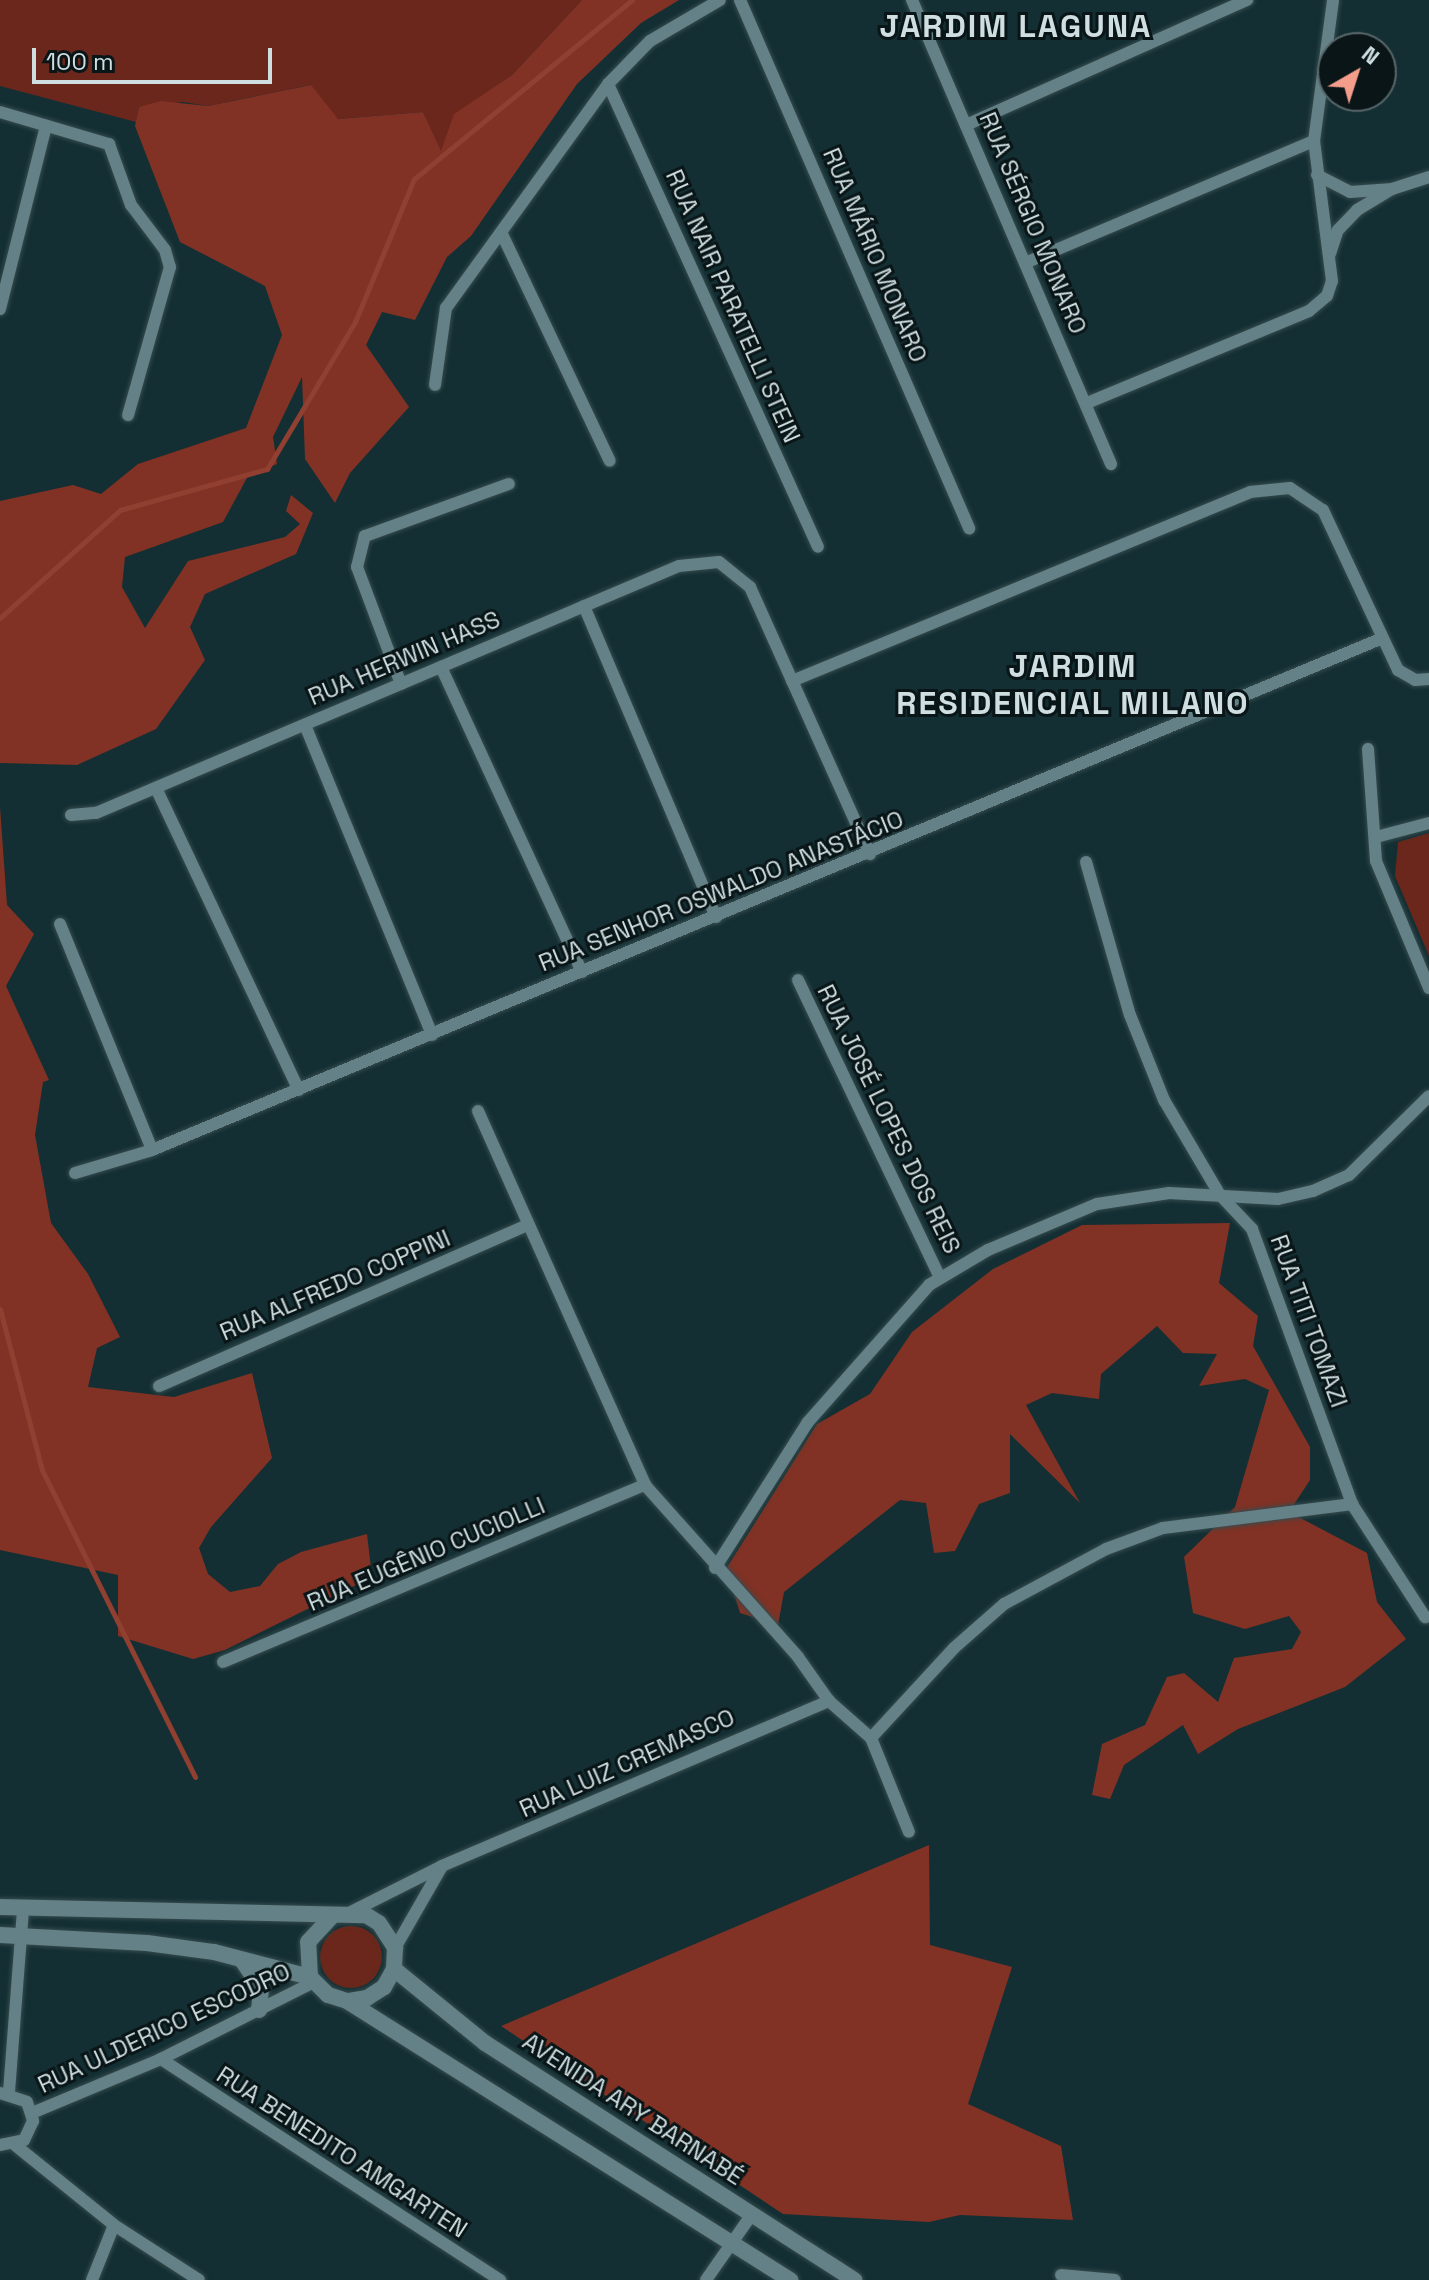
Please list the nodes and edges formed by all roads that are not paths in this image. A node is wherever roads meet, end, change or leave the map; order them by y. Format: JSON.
{"nodes":[{"id":1,"x":720,"y":0,"type":"edge"},
{"id":2,"x":740,"y":0,"type":"edge"},
{"id":3,"x":912,"y":0,"type":"edge"},
{"id":4,"x":1247,"y":0,"type":"edge"},
{"id":5,"x":1333,"y":0,"type":"edge"},
{"id":6,"x":608,"y":84,"type":"junction"},
{"id":7,"x":0,"y":112,"type":"edge"},
{"id":8,"x":966,"y":125,"type":"junction"},
{"id":9,"x":46,"y":126,"type":"junction"},
{"id":10,"x":1314,"y":141,"type":"junction"},
{"id":11,"x":1317,"y":175,"type":"junction"},
{"id":12,"x":1429,"y":177,"type":"edge"},
{"id":13,"x":1392,"y":189,"type":"junction"},
{"id":14,"x":502,"y":234,"type":"junction"},
{"id":15,"x":1328,"y":258,"type":"junction"},
{"id":16,"x":1025,"y":263,"type":"junction"},
{"id":17,"x":0,"y":309,"type":"edge"},
{"id":18,"x":435,"y":385,"type":"dead end"},
{"id":19,"x":1087,"y":403,"type":"junction"},
{"id":20,"x":128,"y":415,"type":"dead end"},
{"id":21,"x":610,"y":461,"type":"dead end"},
{"id":22,"x":1111,"y":464,"type":"dead end"},
{"id":23,"x":509,"y":484,"type":"dead end"},
{"id":24,"x":969,"y":528,"type":"dead end"},
{"id":25,"x":818,"y":547,"type":"dead end"},
{"id":26,"x":584,"y":606,"type":"junction"},
{"id":27,"x":1380,"y":639,"type":"junction"},
{"id":28,"x":441,"y":667,"type":"junction"},
{"id":29,"x":1429,"y":679,"type":"edge"},
{"id":30,"x":792,"y":681,"type":"junction"},
{"id":31,"x":401,"y":684,"type":"junction"},
{"id":32,"x":305,"y":725,"type":"junction"},
{"id":33,"x":1368,"y":749,"type":"dead end"},
{"id":34,"x":156,"y":788,"type":"junction"},
{"id":35,"x":71,"y":815,"type":"dead end"},
{"id":36,"x":1429,"y":823,"type":"edge"},
{"id":37,"x":1376,"y":837,"type":"junction"},
{"id":38,"x":870,"y":854,"type":"junction"},
{"id":39,"x":1086,"y":862,"type":"dead end"},
{"id":40,"x":716,"y":917,"type":"junction"},
{"id":41,"x":60,"y":924,"type":"dead end"},
{"id":42,"x":582,"y":972,"type":"junction"},
{"id":43,"x":798,"y":980,"type":"dead end"},
{"id":44,"x":1429,"y":988,"type":"edge"},
{"id":45,"x":432,"y":1035,"type":"junction"},
{"id":46,"x":299,"y":1090,"type":"junction"},
{"id":47,"x":1429,"y":1096,"type":"edge"},
{"id":48,"x":478,"y":1111,"type":"dead end"},
{"id":49,"x":152,"y":1150,"type":"junction"},
{"id":50,"x":75,"y":1173,"type":"dead end"},
{"id":51,"x":1220,"y":1195,"type":"junction"},
{"id":52,"x":528,"y":1225,"type":"junction"},
{"id":53,"x":940,"y":1278,"type":"junction"},
{"id":54,"x":159,"y":1386,"type":"dead end"},
{"id":55,"x":645,"y":1485,"type":"junction"},
{"id":56,"x":1352,"y":1504,"type":"junction"},
{"id":57,"x":715,"y":1568,"type":"junction"},
{"id":58,"x":1425,"y":1617,"type":"dead end"},
{"id":59,"x":223,"y":1662,"type":"dead end"},
{"id":60,"x":829,"y":1701,"type":"junction"},
{"id":61,"x":871,"y":1738,"type":"junction"},
{"id":62,"x":909,"y":1832,"type":"dead end"},
{"id":63,"x":442,"y":1866,"type":"junction"},
{"id":64,"x":0,"y":1907,"type":"edge"},
{"id":65,"x":23,"y":1908,"type":"junction"},
{"id":66,"x":351,"y":1912,"type":"junction"},
{"id":67,"x":331,"y":1917,"type":"junction"},
{"id":68,"x":0,"y":1935,"type":"edge"},
{"id":69,"x":22,"y":1936,"type":"junction"},
{"id":70,"x":395,"y":1948,"type":"junction"},
{"id":71,"x":242,"y":1960,"type":"junction"},
{"id":72,"x":394,"y":1969,"type":"junction"},
{"id":73,"x":312,"y":1979,"type":"junction"},
{"id":74,"x":347,"y":2001,"type":"junction"},
{"id":75,"x":259,"y":2010,"type":"junction"},
{"id":76,"x":161,"y":2059,"type":"junction"},
{"id":77,"x":4,"y":2092,"type":"edge"},
{"id":78,"x":32,"y":2113,"type":"junction"},
{"id":79,"x":0,"y":2145,"type":"edge"},
{"id":80,"x":15,"y":2145,"type":"junction"},
{"id":81,"x":752,"y":2214,"type":"junction"},
{"id":82,"x":114,"y":2225,"type":"junction"},
{"id":83,"x":732,"y":2242,"type":"junction"},
{"id":84,"x":1061,"y":2275,"type":"dead end"},
{"id":85,"x":92,"y":2280,"type":"edge"},
{"id":86,"x":199,"y":2280,"type":"edge"},
{"id":87,"x":500,"y":2280,"type":"edge"},
{"id":88,"x":706,"y":2280,"type":"edge"},
{"id":89,"x":790,"y":2280,"type":"edge"},
{"id":90,"x":854,"y":2280,"type":"edge"},
{"id":91,"x":1115,"y":2280,"type":"edge"}],
"edges":[{"from":1,"to":6,"type":"street"},
{"from":2,"to":24,"type":"street","name":"RUA MÁRIO MONARO"},
{"from":3,"to":8,"type":"street","name":"RUA SÉRGIO MONARO"},
{"from":4,"to":8,"type":"street"},
{"from":5,"to":10,"type":"street"},
{"from":6,"to":14,"type":"street"},
{"from":6,"to":25,"type":"street","name":"RUA NAIR PARATELLI STEIN"},
{"from":7,"to":9,"type":"street"},
{"from":8,"to":16,"type":"street","name":"RUA SÉRGIO MONARO"},
{"from":9,"to":17,"type":"street"},
{"from":9,"to":20,"type":"street"},
{"from":10,"to":11,"type":"street"},
{"from":10,"to":16,"type":"street"},
{"from":11,"to":13,"type":"street"},
{"from":11,"to":15,"type":"street"},
{"from":12,"to":13,"type":"street"},
{"from":13,"to":15,"type":"street"},
{"from":14,"to":18,"type":"street"},
{"from":14,"to":21,"type":"street"},
{"from":15,"to":19,"type":"street"},
{"from":16,"to":19,"type":"street","name":"RUA SÉRGIO MONARO"},
{"from":19,"to":22,"type":"street","name":"RUA SÉRGIO MONARO"},
{"from":23,"to":31,"type":"street"},
{"from":26,"to":28,"type":"street","name":"RUA HERWIN HASS"},
{"from":26,"to":30,"type":"street","name":"RUA HERWIN HASS"},
{"from":26,"to":40,"type":"street"},
{"from":27,"to":29,"type":"street"},
{"from":27,"to":30,"type":"street"},
{"from":27,"to":38,"type":"street","name":"RUA SENHOR OSWALDO ANASTÁCIO"},
{"from":28,"to":31,"type":"street","name":"RUA HERWIN HASS"},
{"from":28,"to":42,"type":"street"},
{"from":30,"to":38,"type":"street"},
{"from":31,"to":32,"type":"street","name":"RUA HERWIN HASS"},
{"from":32,"to":34,"type":"street","name":"RUA HERWIN HASS"},
{"from":32,"to":45,"type":"street"},
{"from":33,"to":37,"type":"street"},
{"from":34,"to":35,"type":"street","name":"RUA HERWIN HASS"},
{"from":34,"to":46,"type":"street"},
{"from":36,"to":37,"type":"street"},
{"from":37,"to":44,"type":"street"},
{"from":38,"to":40,"type":"street","name":"RUA SENHOR OSWALDO ANASTÁCIO"},
{"from":39,"to":51,"type":"street","name":"RUA TITI TOMAZI"},
{"from":40,"to":42,"type":"street","name":"RUA SENHOR OSWALDO ANASTÁCIO"},
{"from":41,"to":49,"type":"street"},
{"from":42,"to":45,"type":"street","name":"RUA SENHOR OSWALDO ANASTÁCIO"},
{"from":43,"to":53,"type":"street","name":"RUA JOSÉ LOPES DOS REIS"},
{"from":45,"to":46,"type":"street","name":"RUA SENHOR OSWALDO ANASTÁCIO"},
{"from":46,"to":49,"type":"street","name":"RUA SENHOR OSWALDO ANASTÁCIO"},
{"from":47,"to":51,"type":"street"},
{"from":48,"to":52,"type":"street"},
{"from":49,"to":50,"type":"street","name":"RUA SENHOR OSWALDO ANASTÁCIO"},
{"from":51,"to":53,"type":"street"},
{"from":51,"to":56,"type":"street","name":"RUA TITI TOMAZI"},
{"from":52,"to":54,"type":"street","name":"RUA ALFREDO COPPINI"},
{"from":52,"to":55,"type":"street"},
{"from":53,"to":57,"type":"street"},
{"from":55,"to":57,"type":"street"},
{"from":55,"to":59,"type":"street","name":"RUA EUGÊNIO CUCIOLLI"},
{"from":56,"to":58,"type":"street","name":"RUA TITI TOMAZI"},
{"from":56,"to":61,"type":"street"},
{"from":57,"to":60,"type":"street"},
{"from":60,"to":61,"type":"street"},
{"from":60,"to":63,"type":"street","name":"RUA LUIZ CREMASCO"},
{"from":61,"to":62,"type":"street"},
{"from":63,"to":66,"type":"street","name":"RUA LUIZ CREMASCO"},
{"from":63,"to":70,"type":"street"},
{"from":64,"to":65,"type":"street"},
{"from":65,"to":67,"type":"street"},
{"from":65,"to":69,"type":"street"},
{"from":66,"to":67,"type":"street"},
{"from":66,"to":70,"type":"street"},
{"from":67,"to":73,"type":"street"},
{"from":68,"to":69,"type":"street"},
{"from":69,"to":71,"type":"street"},
{"from":69,"to":77,"type":"street"},
{"from":70,"to":72,"type":"street"},
{"from":71,"to":73,"type":"street"},
{"from":71,"to":75,"type":"street"},
{"from":72,"to":74,"type":"street"},
{"from":72,"to":81,"type":"street","name":"AVENIDA ARY BARNABÉ"},
{"from":73,"to":74,"type":"street"},
{"from":73,"to":75,"type":"street","name":"RUA ULDERICO ESCODRO"},
{"from":74,"to":83,"type":"street"},
{"from":75,"to":76,"type":"street","name":"RUA ULDERICO ESCODRO"},
{"from":76,"to":78,"type":"street","name":"RUA ULDERICO ESCODRO"},
{"from":76,"to":87,"type":"street","name":"RUA BENEDITO AMGARTEN"},
{"from":77,"to":78,"type":"street"},
{"from":78,"to":80,"type":"street"},
{"from":79,"to":80,"type":"street"},
{"from":80,"to":82,"type":"street"},
{"from":81,"to":83,"type":"street"},
{"from":81,"to":90,"type":"street","name":"AVENIDA ARY BARNABÉ"},
{"from":82,"to":85,"type":"street"},
{"from":82,"to":86,"type":"street"},
{"from":83,"to":88,"type":"street"},
{"from":83,"to":89,"type":"street"},
{"from":84,"to":91,"type":"street"}]}
